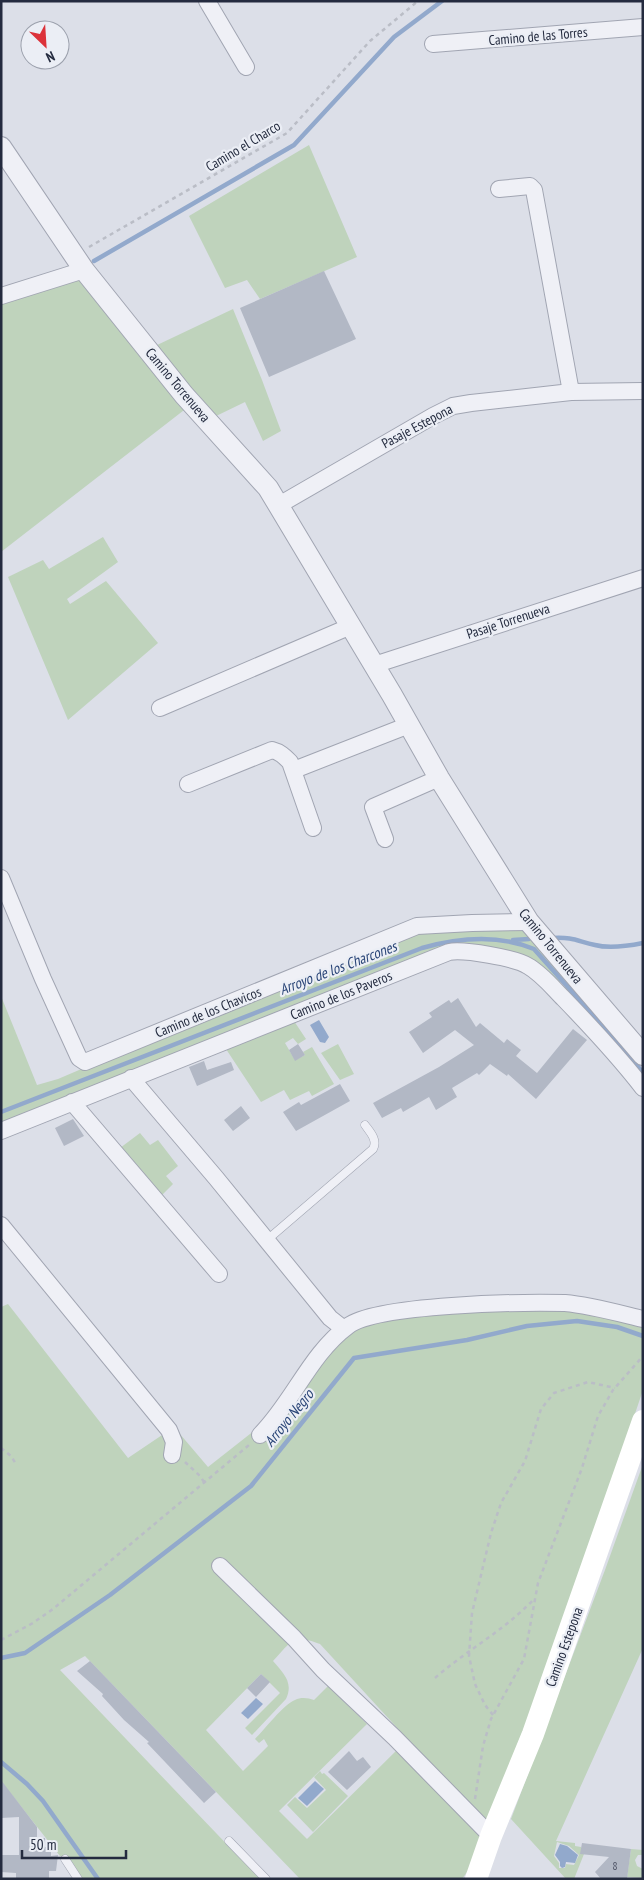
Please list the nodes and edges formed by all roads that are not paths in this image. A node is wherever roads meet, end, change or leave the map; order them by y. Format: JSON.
{"nodes":[{"id":1,"x":206,"y":1,"type":"edge"},
{"id":2,"x":643,"y":27,"type":"edge"},
{"id":3,"x":433,"y":44,"type":"dead end"},
{"id":4,"x":246,"y":68,"type":"dead end"},
{"id":5,"x":1,"y":147,"type":"edge"},
{"id":6,"x":499,"y":189,"type":"dead end"},
{"id":7,"x":79,"y":263,"type":"junction"},
{"id":8,"x":1,"y":296,"type":"edge"},
{"id":9,"x":643,"y":391,"type":"edge"},
{"id":10,"x":571,"y":392,"type":"junction"},
{"id":11,"x":279,"y":505,"type":"junction"},
{"id":12,"x":643,"y":578,"type":"edge"},
{"id":13,"x":351,"y":626,"type":"junction"},
{"id":14,"x":374,"y":664,"type":"junction"},
{"id":15,"x":160,"y":708,"type":"dead end"},
{"id":16,"x":409,"y":725,"type":"junction"},
{"id":17,"x":294,"y":770,"type":"junction"},
{"id":18,"x":439,"y":778,"type":"junction"},
{"id":19,"x":188,"y":784,"type":"dead end"},
{"id":20,"x":313,"y":828,"type":"dead end"},
{"id":21,"x":385,"y":839,"type":"dead end"},
{"id":22,"x":1,"y":878,"type":"edge"},
{"id":23,"x":529,"y":922,"type":"junction"},
{"id":24,"x":564,"y":982,"type":"junction"},
{"id":25,"x":629,"y":1051,"type":"edge"},
{"id":26,"x":131,"y":1078,"type":"junction"},
{"id":27,"x":643,"y":1088,"type":"edge"},
{"id":28,"x":72,"y":1102,"type":"junction"},
{"id":29,"x":366,"y":1125,"type":"dead end"},
{"id":30,"x":1,"y":1131,"type":"edge"},
{"id":31,"x":1,"y":1225,"type":"edge"},
{"id":32,"x":267,"y":1240,"type":"junction"},
{"id":33,"x":219,"y":1274,"type":"dead end"},
{"id":34,"x":643,"y":1318,"type":"edge"},
{"id":35,"x":344,"y":1329,"type":"junction"},
{"id":36,"x":643,"y":1421,"type":"edge"},
{"id":37,"x":260,"y":1435,"type":"road end"},
{"id":38,"x":172,"y":1455,"type":"road end"},
{"id":39,"x":220,"y":1566,"type":"dead end"},
{"id":40,"x":491,"y":1836,"type":"junction"},
{"id":41,"x":229,"y":1841,"type":"dead end"},
{"id":42,"x":65,"y":1859,"type":"dead end"},
{"id":43,"x":476,"y":1876,"type":"edge"},
{"id":44,"x":78,"y":1879,"type":"edge"},
{"id":45,"x":266,"y":1879,"type":"edge"}],
"edges":[{"from":1,"to":4,"type":"street"},
{"from":2,"to":3,"type":"street","name":"Camino de las Torres"},
{"from":5,"to":7,"type":"street","name":"Camino Torrenueva"},
{"from":6,"to":10,"type":"street"},
{"from":7,"to":8,"type":"street"},
{"from":7,"to":11,"type":"street","name":"Camino Torrenueva"},
{"from":9,"to":10,"type":"street","name":"Pasaje Estepona"},
{"from":10,"to":11,"type":"street","name":"Pasaje Estepona"},
{"from":11,"to":13,"type":"street","name":"Camino Torrenueva"},
{"from":12,"to":14,"type":"street","name":"Pasaje Torrenueva"},
{"from":13,"to":14,"type":"street","name":"Camino Torrenueva"},
{"from":13,"to":15,"type":"street"},
{"from":14,"to":16,"type":"street","name":"Camino Torrenueva"},
{"from":16,"to":17,"type":"street"},
{"from":16,"to":18,"type":"street","name":"Camino Torrenueva"},
{"from":17,"to":19,"type":"street"},
{"from":17,"to":20,"type":"street"},
{"from":18,"to":21,"type":"street"},
{"from":18,"to":23,"type":"street","name":"Camino Torrenueva"},
{"from":22,"to":23,"type":"street","name":"Camino de los Chavicos"},
{"from":23,"to":24,"type":"street","name":"Camino Torrenueva"},
{"from":24,"to":25,"type":"street","name":"Camino Torrenueva"},
{"from":24,"to":26,"type":"street","name":"Camino de los Paveros"},
{"from":25,"to":27,"type":"street"},
{"from":26,"to":28,"type":"street","name":"Camino de los Paveros"},
{"from":26,"to":32,"type":"street"},
{"from":28,"to":30,"type":"street","name":"Camino de los Paveros"},
{"from":28,"to":33,"type":"street"},
{"from":29,"to":32,"type":"lane"},
{"from":31,"to":38,"type":"street"},
{"from":32,"to":35,"type":"street"},
{"from":34,"to":35,"type":"street"},
{"from":35,"to":37,"type":"street"},
{"from":36,"to":40,"type":"main road","name":"Camino Estepona"},
{"from":39,"to":40,"type":"street"},
{"from":40,"to":43,"type":"main road","name":"Camino Estepona"},
{"from":41,"to":45,"type":"lane"},
{"from":42,"to":44,"type":"lane"}]}
